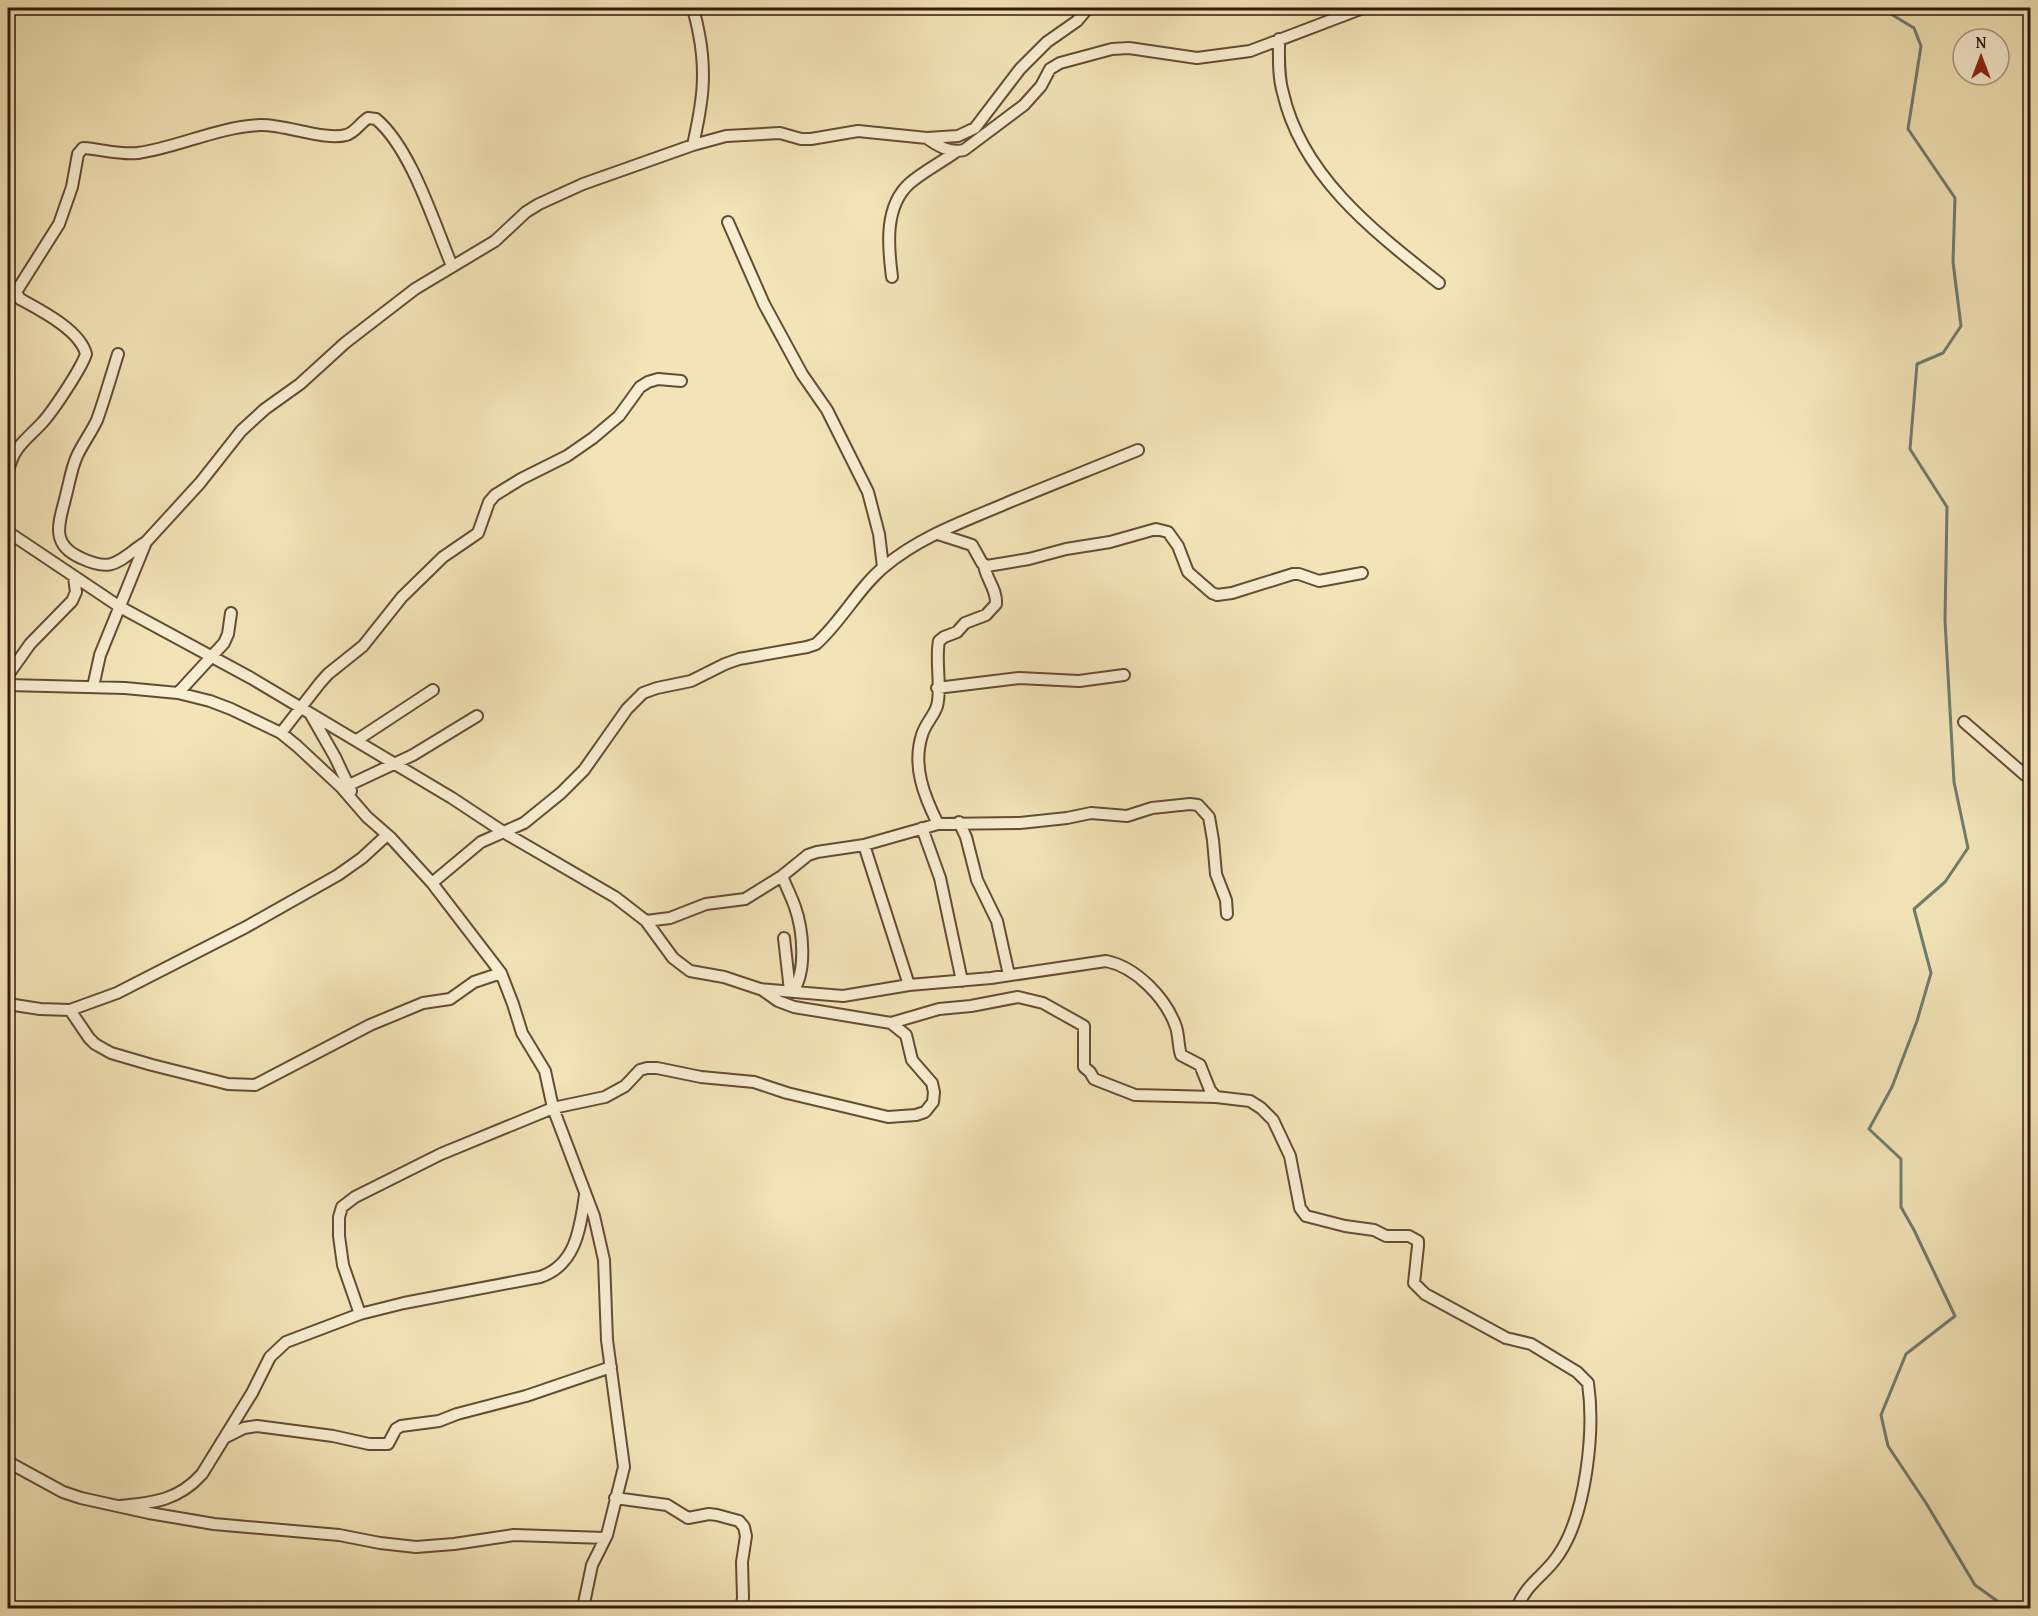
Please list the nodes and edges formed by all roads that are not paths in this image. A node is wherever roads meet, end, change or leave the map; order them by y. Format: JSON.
{"nodes":[{"id":1,"x":692,"y":8,"type":"edge"},
{"id":2,"x":1088,"y":8,"type":"edge"},
{"id":3,"x":1363,"y":8,"type":"edge"},
{"id":4,"x":1279,"y":39,"type":"junction"},
{"id":5,"x":927,"y":138,"type":"junction"},
{"id":6,"x":693,"y":145,"type":"junction"},
{"id":7,"x":957,"y":152,"type":"junction"},
{"id":8,"x":728,"y":222,"type":"dead end"},
{"id":9,"x":452,"y":266,"type":"junction"},
{"id":10,"x":892,"y":277,"type":"dead end"},
{"id":11,"x":1439,"y":283,"type":"dead end"},
{"id":12,"x":118,"y":354,"type":"dead end"},
{"id":13,"x":681,"y":381,"type":"dead end"},
{"id":14,"x":1138,"y":450,"type":"dead end"},
{"id":15,"x":8,"y":472,"type":"edge"},
{"id":16,"x":8,"y":532,"type":"edge"},
{"id":17,"x":938,"y":534,"type":"junction"},
{"id":18,"x":146,"y":542,"type":"junction"},
{"id":19,"x":984,"y":565,"type":"junction"},
{"id":20,"x":883,"y":567,"type":"junction"},
{"id":21,"x":1362,"y":573,"type":"dead end"},
{"id":22,"x":74,"y":577,"type":"junction"},
{"id":23,"x":120,"y":607,"type":"junction"},
{"id":24,"x":231,"y":613,"type":"dead end"},
{"id":25,"x":213,"y":656,"type":"junction"},
{"id":26,"x":8,"y":675,"type":"edge"},
{"id":27,"x":1124,"y":675,"type":"dead end"},
{"id":28,"x":8,"y":685,"type":"edge"},
{"id":29,"x":93,"y":687,"type":"junction"},
{"id":30,"x":937,"y":688,"type":"junction"},
{"id":31,"x":433,"y":690,"type":"dead end"},
{"id":32,"x":178,"y":693,"type":"junction"},
{"id":33,"x":300,"y":708,"type":"junction"},
{"id":34,"x":310,"y":714,"type":"junction"},
{"id":35,"x":477,"y":716,"type":"dead end"},
{"id":36,"x":1964,"y":722,"type":"dead end"},
{"id":37,"x":281,"y":733,"type":"junction"},
{"id":38,"x":357,"y":740,"type":"junction"},
{"id":39,"x":395,"y":764,"type":"junction"},
{"id":40,"x":2031,"y":775,"type":"edge"},
{"id":41,"x":348,"y":785,"type":"junction"},
{"id":42,"x":358,"y":808,"type":"junction"},
{"id":43,"x":959,"y":822,"type":"junction"},
{"id":44,"x":938,"y":824,"type":"junction"},
{"id":45,"x":922,"y":828,"type":"junction"},
{"id":46,"x":504,"y":833,"type":"junction"},
{"id":47,"x":387,"y":835,"type":"junction"},
{"id":48,"x":864,"y":845,"type":"junction"},
{"id":49,"x":782,"y":876,"type":"junction"},
{"id":50,"x":432,"y":883,"type":"junction"},
{"id":51,"x":1227,"y":914,"type":"dead end"},
{"id":52,"x":646,"y":921,"type":"junction"},
{"id":53,"x":784,"y":938,"type":"dead end"},
{"id":54,"x":501,"y":973,"type":"junction"},
{"id":55,"x":1009,"y":975,"type":"junction"},
{"id":56,"x":962,"y":981,"type":"junction"},
{"id":57,"x":909,"y":985,"type":"junction"},
{"id":58,"x":760,"y":989,"type":"junction"},
{"id":59,"x":792,"y":991,"type":"junction"},
{"id":60,"x":8,"y":1004,"type":"edge"},
{"id":61,"x":70,"y":1010,"type":"junction"},
{"id":62,"x":891,"y":1023,"type":"junction"},
{"id":63,"x":1216,"y":1097,"type":"junction"},
{"id":64,"x":554,"y":1108,"type":"junction"},
{"id":65,"x":586,"y":1193,"type":"junction"},
{"id":66,"x":360,"y":1314,"type":"junction"},
{"id":67,"x":611,"y":1367,"type":"junction"},
{"id":68,"x":223,"y":1439,"type":"junction"},
{"id":69,"x":8,"y":1461,"type":"edge"},
{"id":70,"x":615,"y":1498,"type":"junction"},
{"id":71,"x":120,"y":1506,"type":"junction"},
{"id":72,"x":605,"y":1538,"type":"junction"},
{"id":73,"x":583,"y":1608,"type":"edge"},
{"id":74,"x":741,"y":1608,"type":"edge"},
{"id":75,"x":1517,"y":1608,"type":"edge"}],
"edges":[{"from":1,"to":6,"type":"street"},
{"from":2,"to":5,"type":"street"},
{"from":3,"to":4,"type":"street"},
{"from":4,"to":7,"type":"street"},
{"from":4,"to":11,"type":"street"},
{"from":5,"to":6,"type":"street"},
{"from":5,"to":7,"type":"street"},
{"from":6,"to":9,"type":"street"},
{"from":7,"to":10,"type":"street"},
{"from":8,"to":20,"type":"street"},
{"from":9,"to":15,"type":"street"},
{"from":9,"to":18,"type":"street"},
{"from":12,"to":18,"type":"street"},
{"from":13,"to":33,"type":"street"},
{"from":14,"to":17,"type":"street"},
{"from":16,"to":22,"type":"street"},
{"from":17,"to":19,"type":"street"},
{"from":17,"to":20,"type":"street"},
{"from":18,"to":23,"type":"street"},
{"from":19,"to":21,"type":"street"},
{"from":19,"to":30,"type":"street"},
{"from":20,"to":46,"type":"street"},
{"from":22,"to":23,"type":"street"},
{"from":22,"to":26,"type":"street"},
{"from":23,"to":25,"type":"street"},
{"from":23,"to":29,"type":"street"},
{"from":24,"to":25,"type":"street"},
{"from":25,"to":32,"type":"street"},
{"from":25,"to":33,"type":"street"},
{"from":27,"to":30,"type":"street"},
{"from":28,"to":29,"type":"street"},
{"from":29,"to":32,"type":"street"},
{"from":30,"to":44,"type":"street"},
{"from":31,"to":38,"type":"street"},
{"from":32,"to":37,"type":"street"},
{"from":33,"to":34,"type":"street"},
{"from":33,"to":37,"type":"street"},
{"from":34,"to":38,"type":"street"},
{"from":34,"to":41,"type":"street"},
{"from":35,"to":39,"type":"street"},
{"from":36,"to":40,"type":"street"},
{"from":37,"to":42,"type":"street"},
{"from":38,"to":39,"type":"street"},
{"from":39,"to":41,"type":"street"},
{"from":39,"to":46,"type":"street"},
{"from":41,"to":42,"type":"street"},
{"from":42,"to":47,"type":"street"},
{"from":43,"to":44,"type":"street"},
{"from":43,"to":51,"type":"street"},
{"from":43,"to":55,"type":"street"},
{"from":44,"to":45,"type":"street"},
{"from":45,"to":48,"type":"street"},
{"from":45,"to":56,"type":"street"},
{"from":46,"to":50,"type":"street"},
{"from":46,"to":52,"type":"street"},
{"from":47,"to":50,"type":"street"},
{"from":47,"to":61,"type":"street"},
{"from":48,"to":49,"type":"street"},
{"from":48,"to":57,"type":"street"},
{"from":49,"to":52,"type":"street"},
{"from":49,"to":59,"type":"street"},
{"from":50,"to":54,"type":"street"},
{"from":52,"to":58,"type":"street"},
{"from":53,"to":59,"type":"street"},
{"from":54,"to":61,"type":"street"},
{"from":54,"to":64,"type":"street"},
{"from":55,"to":56,"type":"street"},
{"from":55,"to":63,"type":"street"},
{"from":56,"to":57,"type":"street"},
{"from":57,"to":59,"type":"street"},
{"from":58,"to":59,"type":"street"},
{"from":58,"to":62,"type":"street"},
{"from":60,"to":61,"type":"street"},
{"from":62,"to":63,"type":"street"},
{"from":62,"to":64,"type":"street"},
{"from":63,"to":75,"type":"street"},
{"from":64,"to":65,"type":"street"},
{"from":64,"to":66,"type":"street"},
{"from":65,"to":66,"type":"street"},
{"from":65,"to":67,"type":"street"},
{"from":66,"to":68,"type":"street"},
{"from":67,"to":68,"type":"street"},
{"from":67,"to":70,"type":"street"},
{"from":68,"to":71,"type":"street"},
{"from":69,"to":71,"type":"street"},
{"from":70,"to":72,"type":"street"},
{"from":70,"to":74,"type":"street"},
{"from":71,"to":72,"type":"street"},
{"from":72,"to":73,"type":"street"}]}
